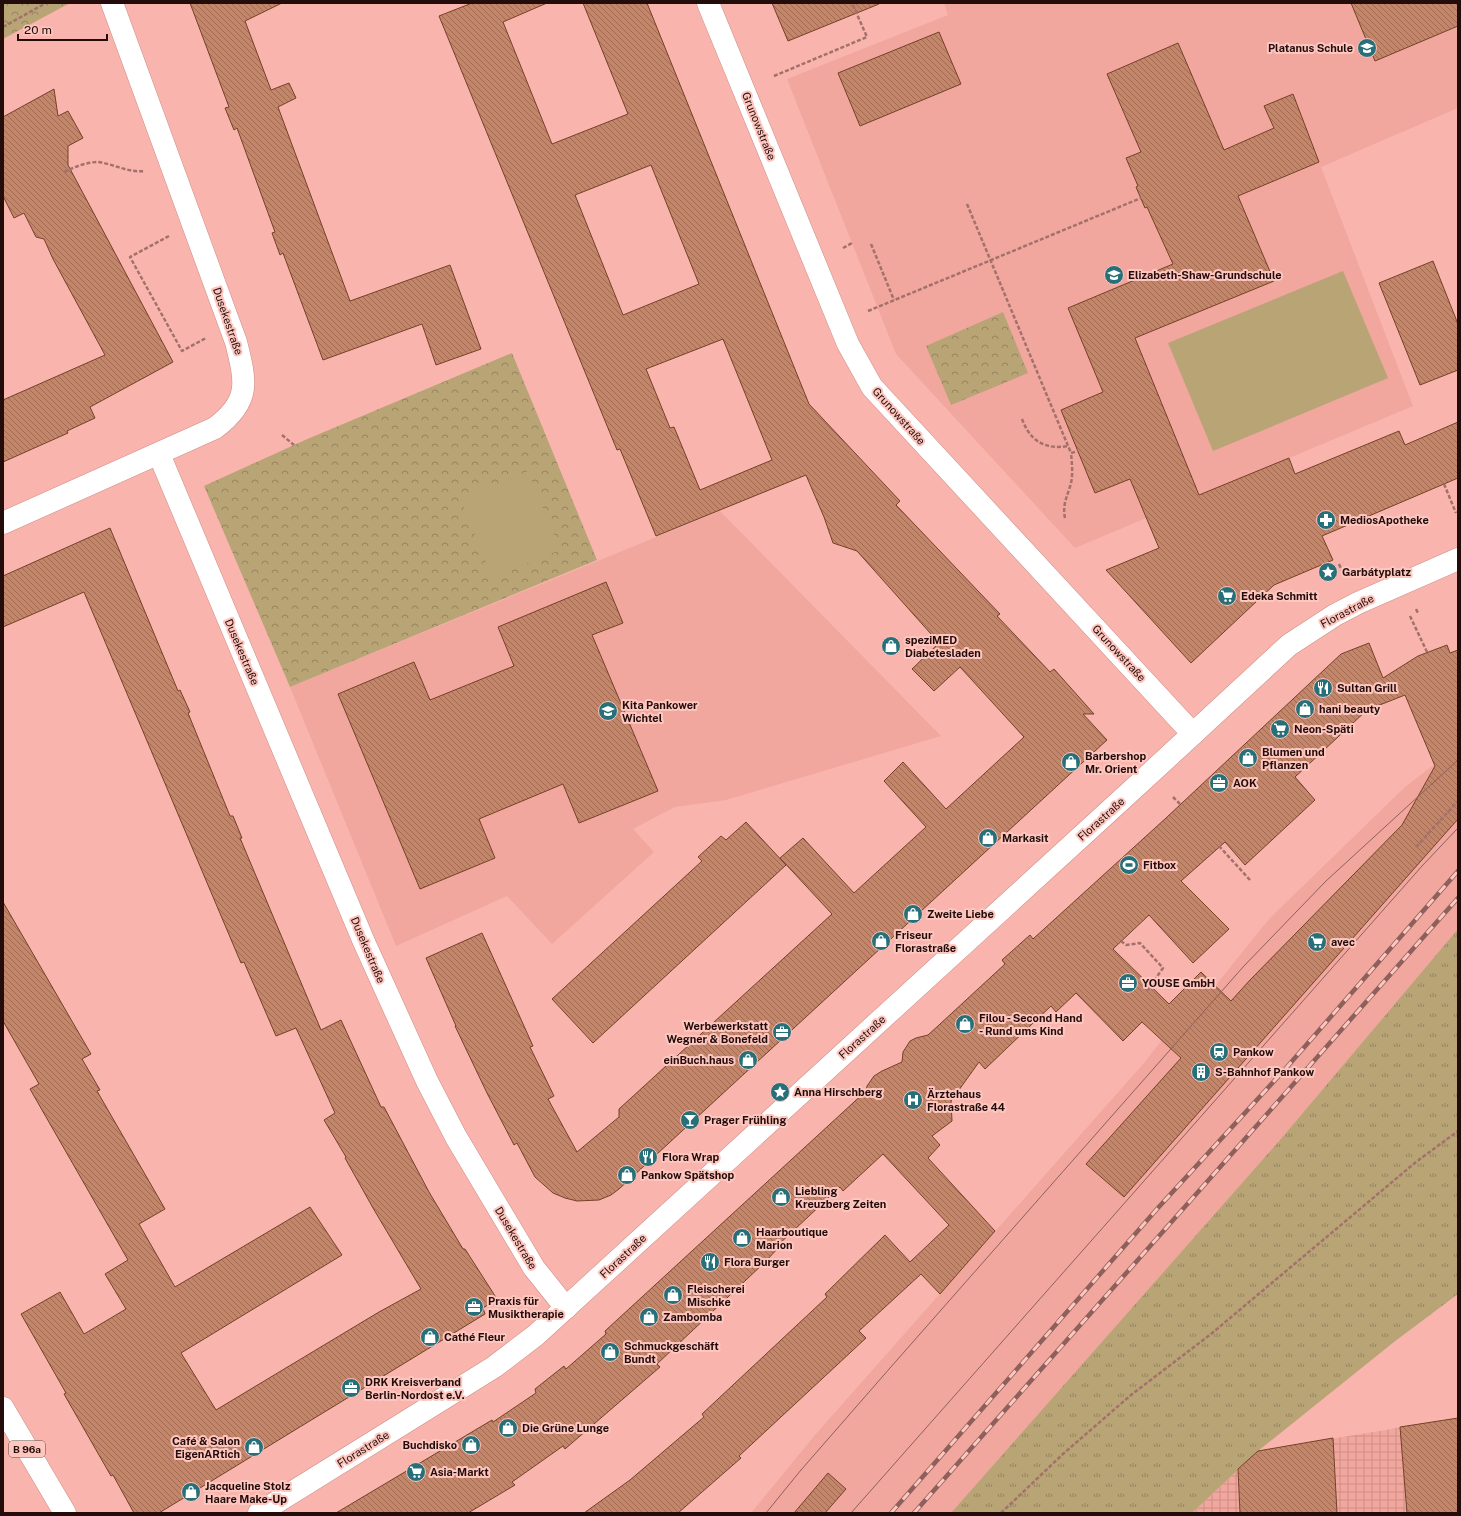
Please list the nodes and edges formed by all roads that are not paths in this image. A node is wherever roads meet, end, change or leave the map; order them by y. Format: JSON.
{"nodes":[{"id":1,"x":112,"y":3,"type":"edge"},
{"id":2,"x":708,"y":3,"type":"edge"},
{"id":3,"x":159,"y":454,"type":"junction"},
{"id":4,"x":3,"y":524,"type":"edge"},
{"id":5,"x":1458,"y":559,"type":"edge"},
{"id":6,"x":1193,"y":734,"type":"junction"},
{"id":7,"x":566,"y":1308,"type":"junction"},
{"id":8,"x":3,"y":1408,"type":"edge"},
{"id":9,"x":65,"y":1513,"type":"edge"},
{"id":10,"x":259,"y":1513,"type":"edge"}],
"edges":[{"from":1,"to":3,"type":"street","name":"Dusekestraße"},
{"from":2,"to":6,"type":"street","name":"Grunowstraße"},
{"from":3,"to":4,"type":"street"},
{"from":3,"to":7,"type":"street","name":"Dusekestraße"},
{"from":5,"to":6,"type":"street","name":"Florastraße"},
{"from":6,"to":7,"type":"street","name":"Florastraße"},
{"from":7,"to":10,"type":"street","name":"Florastraße"},
{"from":8,"to":9,"type":"street","number":"B 96a"}]}
